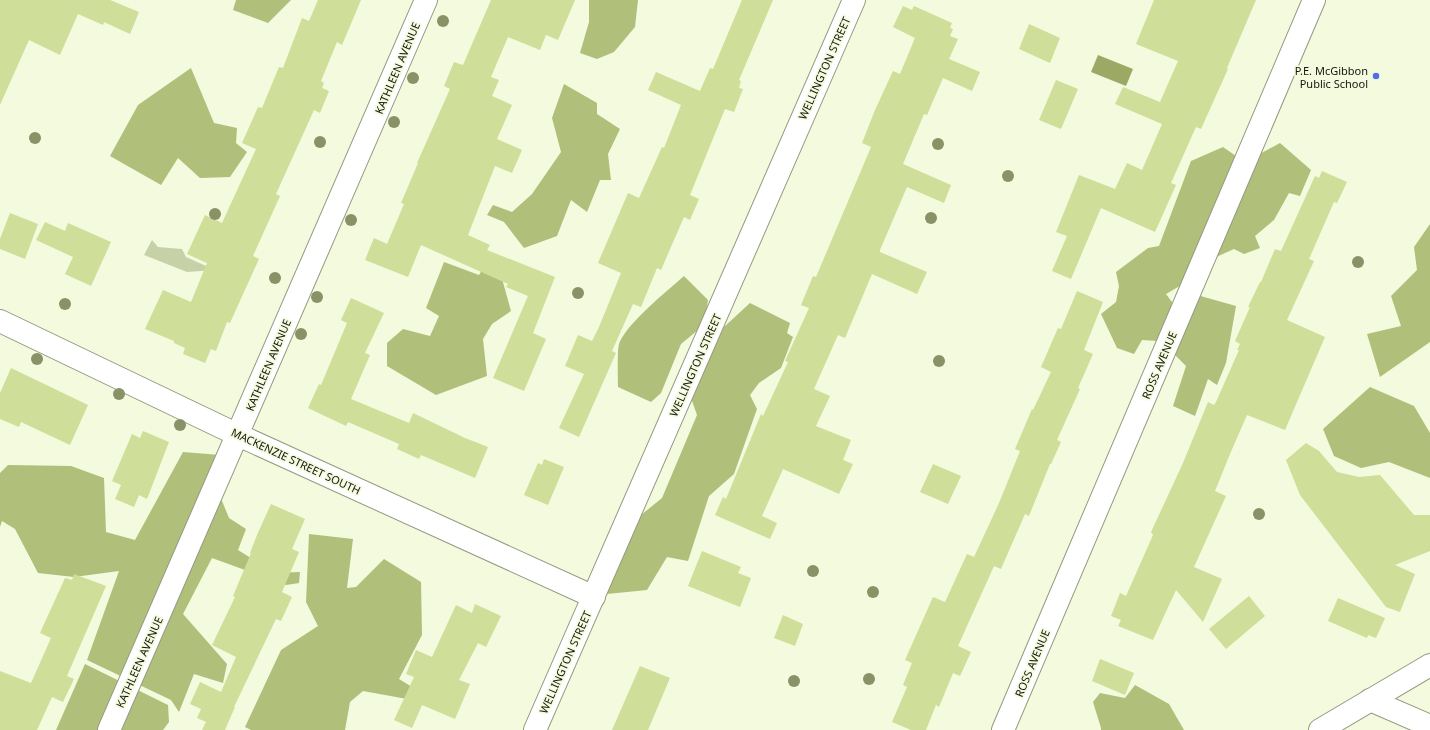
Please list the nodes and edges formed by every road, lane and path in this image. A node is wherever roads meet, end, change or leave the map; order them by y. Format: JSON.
{"nodes":[{"id":1,"x":426,"y":0,"type":"edge"},
{"id":2,"x":854,"y":0,"type":"edge"},
{"id":3,"x":1314,"y":0,"type":"edge"},
{"id":4,"x":0,"y":321,"type":"edge"},
{"id":5,"x":238,"y":435,"type":"junction"},
{"id":6,"x":594,"y":597,"type":"junction"},
{"id":7,"x":1430,"y":665,"type":"edge"},
{"id":8,"x":1370,"y":700,"type":"junction"},
{"id":9,"x":1430,"y":726,"type":"edge"},
{"id":10,"x":109,"y":730,"type":"edge"},
{"id":11,"x":535,"y":730,"type":"edge"},
{"id":12,"x":1003,"y":730,"type":"edge"},
{"id":13,"x":1320,"y":730,"type":"edge"}],
"edges":[{"from":1,"to":5,"type":"street","name":"KATHLEEN AVENUE"},
{"from":2,"to":6,"type":"street","name":"WELLINGTON STREET"},
{"from":3,"to":12,"type":"street","name":"ROSS AVENUE"},
{"from":4,"to":5,"type":"street","name":"MACKENZIE STREET SOUTH"},
{"from":5,"to":6,"type":"street","name":"MACKENZIE STREET SOUTH"},
{"from":5,"to":10,"type":"street","name":"KATHLEEN AVENUE"},
{"from":6,"to":11,"type":"street","name":"WELLINGTON STREET"},
{"from":7,"to":8,"type":"street"},
{"from":8,"to":9,"type":"street"},
{"from":8,"to":13,"type":"street"}]}
